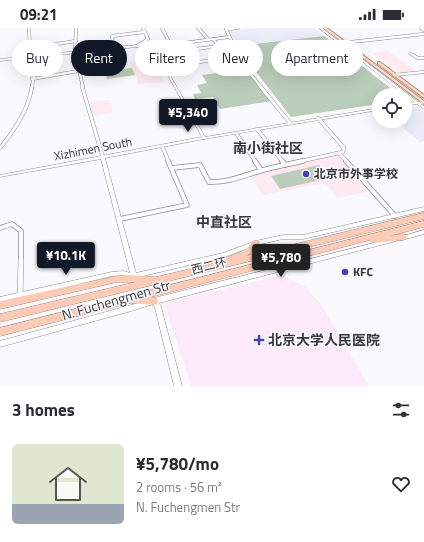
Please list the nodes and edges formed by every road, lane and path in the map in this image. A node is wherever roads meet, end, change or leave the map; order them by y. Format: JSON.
{"nodes":[{"id":1,"x":29,"y":28,"type":"edge"},
{"id":2,"x":76,"y":28,"type":"edge"},
{"id":3,"x":143,"y":28,"type":"edge"},
{"id":4,"x":162,"y":28,"type":"edge"},
{"id":5,"x":198,"y":28,"type":"edge"},
{"id":6,"x":238,"y":28,"type":"edge"},
{"id":7,"x":320,"y":28,"type":"edge"},
{"id":8,"x":325,"y":28,"type":"edge"},
{"id":9,"x":331,"y":28,"type":"edge"},
{"id":10,"x":421,"y":28,"type":"edge"},
{"id":11,"x":424,"y":30,"type":"edge"},
{"id":12,"x":144,"y":32,"type":"junction"},
{"id":13,"x":424,"y":34,"type":"edge"},
{"id":14,"x":229,"y":37,"type":"junction"},
{"id":15,"x":208,"y":39,"type":"junction"},
{"id":16,"x":213,"y":39,"type":"junction"},
{"id":17,"x":30,"y":40,"type":"edge"},
{"id":18,"x":76,"y":40,"type":"edge"},
{"id":19,"x":113,"y":40,"type":"edge"},
{"id":20,"x":146,"y":40,"type":"edge"},
{"id":21,"x":168,"y":40,"type":"edge"},
{"id":22,"x":200,"y":40,"type":"edge"},
{"id":23,"x":230,"y":40,"type":"edge"},
{"id":24,"x":348,"y":40,"type":"edge"},
{"id":25,"x":363,"y":41,"type":"edge"},
{"id":26,"x":200,"y":48,"type":"edge"},
{"id":27,"x":363,"y":51,"type":"edge"},
{"id":28,"x":411,"y":54,"type":"dead end"},
{"id":29,"x":424,"y":58,"type":"edge"},
{"id":30,"x":12,"y":59,"type":"edge"},
{"id":31,"x":0,"y":60,"type":"edge"},
{"id":32,"x":71,"y":72,"type":"edge"},
{"id":33,"x":424,"y":72,"type":"edge"},
{"id":34,"x":394,"y":75,"type":"junction"},
{"id":35,"x":33,"y":76,"type":"edge"},
{"id":36,"x":79,"y":76,"type":"edge"},
{"id":37,"x":169,"y":76,"type":"edge"},
{"id":38,"x":253,"y":76,"type":"edge"},
{"id":39,"x":32,"y":79,"type":"junction"},
{"id":40,"x":424,"y":97,"type":"edge"},
{"id":41,"x":424,"y":102,"type":"edge"},
{"id":42,"x":412,"y":103,"type":"edge"},
{"id":43,"x":417,"y":103,"type":"junction"},
{"id":44,"x":424,"y":108,"type":"edge"},
{"id":45,"x":372,"y":110,"type":"edge"},
{"id":46,"x":318,"y":118,"type":"junction"},
{"id":47,"x":290,"y":123,"type":"junction"},
{"id":48,"x":257,"y":129,"type":"junction"},
{"id":49,"x":236,"y":133,"type":"junction"},
{"id":50,"x":204,"y":138,"type":"junction"},
{"id":51,"x":162,"y":146,"type":"junction"},
{"id":52,"x":0,"y":148,"type":"edge"},
{"id":53,"x":339,"y":153,"type":"junction"},
{"id":54,"x":103,"y":158,"type":"junction"},
{"id":55,"x":285,"y":165,"type":"junction"},
{"id":56,"x":172,"y":168,"type":"junction"},
{"id":57,"x":262,"y":170,"type":"junction"},
{"id":58,"x":0,"y":176,"type":"edge"},
{"id":59,"x":424,"y":209,"type":"edge"},
{"id":60,"x":395,"y":216,"type":"junction"},
{"id":61,"x":424,"y":216,"type":"edge"},
{"id":62,"x":120,"y":219,"type":"junction"},
{"id":63,"x":424,"y":224,"type":"edge"},
{"id":64,"x":0,"y":228,"type":"edge"},
{"id":65,"x":424,"y":232,"type":"edge"},
{"id":66,"x":403,"y":237,"type":"junction"},
{"id":67,"x":256,"y":243,"type":"junction"},
{"id":68,"x":346,"y":244,"type":"junction"},
{"id":69,"x":208,"y":268,"type":"junction"},
{"id":70,"x":137,"y":277,"type":"junction"},
{"id":71,"x":162,"y":279,"type":"junction"},
{"id":72,"x":20,"y":296,"type":"junction"},
{"id":73,"x":124,"y":299,"type":"junction"},
{"id":74,"x":0,"y":300,"type":"edge"},
{"id":75,"x":154,"y":301,"type":"junction"},
{"id":76,"x":0,"y":305,"type":"edge"},
{"id":77,"x":0,"y":318,"type":"edge"},
{"id":78,"x":0,"y":332,"type":"edge"},
{"id":79,"x":0,"y":344,"type":"edge"},
{"id":80,"x":178,"y":386,"type":"edge"}],
"edges":[{"from":1,"to":17,"type":"street"},
{"from":2,"to":18,"type":"street"},
{"from":3,"to":12,"type":"street"},
{"from":4,"to":21,"type":"street"},
{"from":5,"to":15,"type":"street"},
{"from":6,"to":14,"type":"street"},
{"from":7,"to":43,"type":"street"},
{"from":8,"to":41,"type":"main road"},
{"from":9,"to":24,"type":"main road"},
{"from":10,"to":11,"type":"street"},
{"from":12,"to":19,"type":"street"},
{"from":12,"to":20,"type":"street"},
{"from":13,"to":25,"type":"street"},
{"from":14,"to":16,"type":"street"},
{"from":14,"to":23,"type":"street"},
{"from":15,"to":16,"type":"street"},
{"from":15,"to":22,"type":"street"},
{"from":16,"to":26,"type":"street"},
{"from":27,"to":34,"type":"main road"},
{"from":28,"to":29,"type":"street"},
{"from":30,"to":31,"type":"street"},
{"from":32,"to":39,"type":"street"},
{"from":33,"to":34,"type":"street"},
{"from":34,"to":40,"type":"main road"},
{"from":35,"to":39,"type":"street"},
{"from":36,"to":54,"type":"street"},
{"from":37,"to":50,"type":"street"},
{"from":38,"to":47,"type":"street"},
{"from":39,"to":52,"type":"street"},
{"from":41,"to":43,"type":"street"},
{"from":42,"to":43,"type":"street"},
{"from":43,"to":44,"type":"street"},
{"from":45,"to":46,"type":"street","name":"Xizhimen South"},
{"from":46,"to":47,"type":"street","name":"Xizhimen South"},
{"from":46,"to":53,"type":"street"},
{"from":47,"to":48,"type":"street","name":"Xizhimen South"},
{"from":48,"to":49,"type":"street","name":"Xizhimen South"},
{"from":48,"to":55,"type":"street"},
{"from":49,"to":50,"type":"street","name":"Xizhimen South"},
{"from":49,"to":57,"type":"street"},
{"from":50,"to":51,"type":"street","name":"Xizhimen South"},
{"from":51,"to":54,"type":"street","name":"Xizhimen South"},
{"from":51,"to":56,"type":"street"},
{"from":53,"to":55,"type":"street"},
{"from":53,"to":60,"type":"street"},
{"from":54,"to":58,"type":"street","name":"Xizhimen South"},
{"from":54,"to":62,"type":"street"},
{"from":55,"to":57,"type":"street"},
{"from":56,"to":57,"type":"street"},
{"from":56,"to":62,"type":"street"},
{"from":59,"to":60,"type":"street","name":"N. Fuchengmen Str"},
{"from":60,"to":67,"type":"street","name":"N. Fuchengmen Str"},
{"from":61,"to":69,"type":"highway","name":"西二环"},
{"from":62,"to":70,"type":"street"},
{"from":63,"to":68,"type":"highway","name":"西二环"},
{"from":64,"to":72,"type":"street"},
{"from":65,"to":66,"type":"street","name":"N. Fuchengmen Str"},
{"from":66,"to":68,"type":"highway"},
{"from":66,"to":75,"type":"street","name":"N. Fuchengmen Str"},
{"from":67,"to":69,"type":"highway"},
{"from":67,"to":70,"type":"street","name":"N. Fuchengmen Str"},
{"from":68,"to":73,"type":"highway","name":"西二环"},
{"from":69,"to":71,"type":"highway","name":"西二环"},
{"from":70,"to":71,"type":"highway"},
{"from":70,"to":72,"type":"street"},
{"from":70,"to":76,"type":"highway"},
{"from":71,"to":77,"type":"highway","name":"西二环"},
{"from":72,"to":74,"type":"street"},
{"from":73,"to":75,"type":"highway"},
{"from":73,"to":78,"type":"highway","name":"西二环"},
{"from":75,"to":79,"type":"street","name":"N. Fuchengmen Str"},
{"from":75,"to":80,"type":"street"}]}
